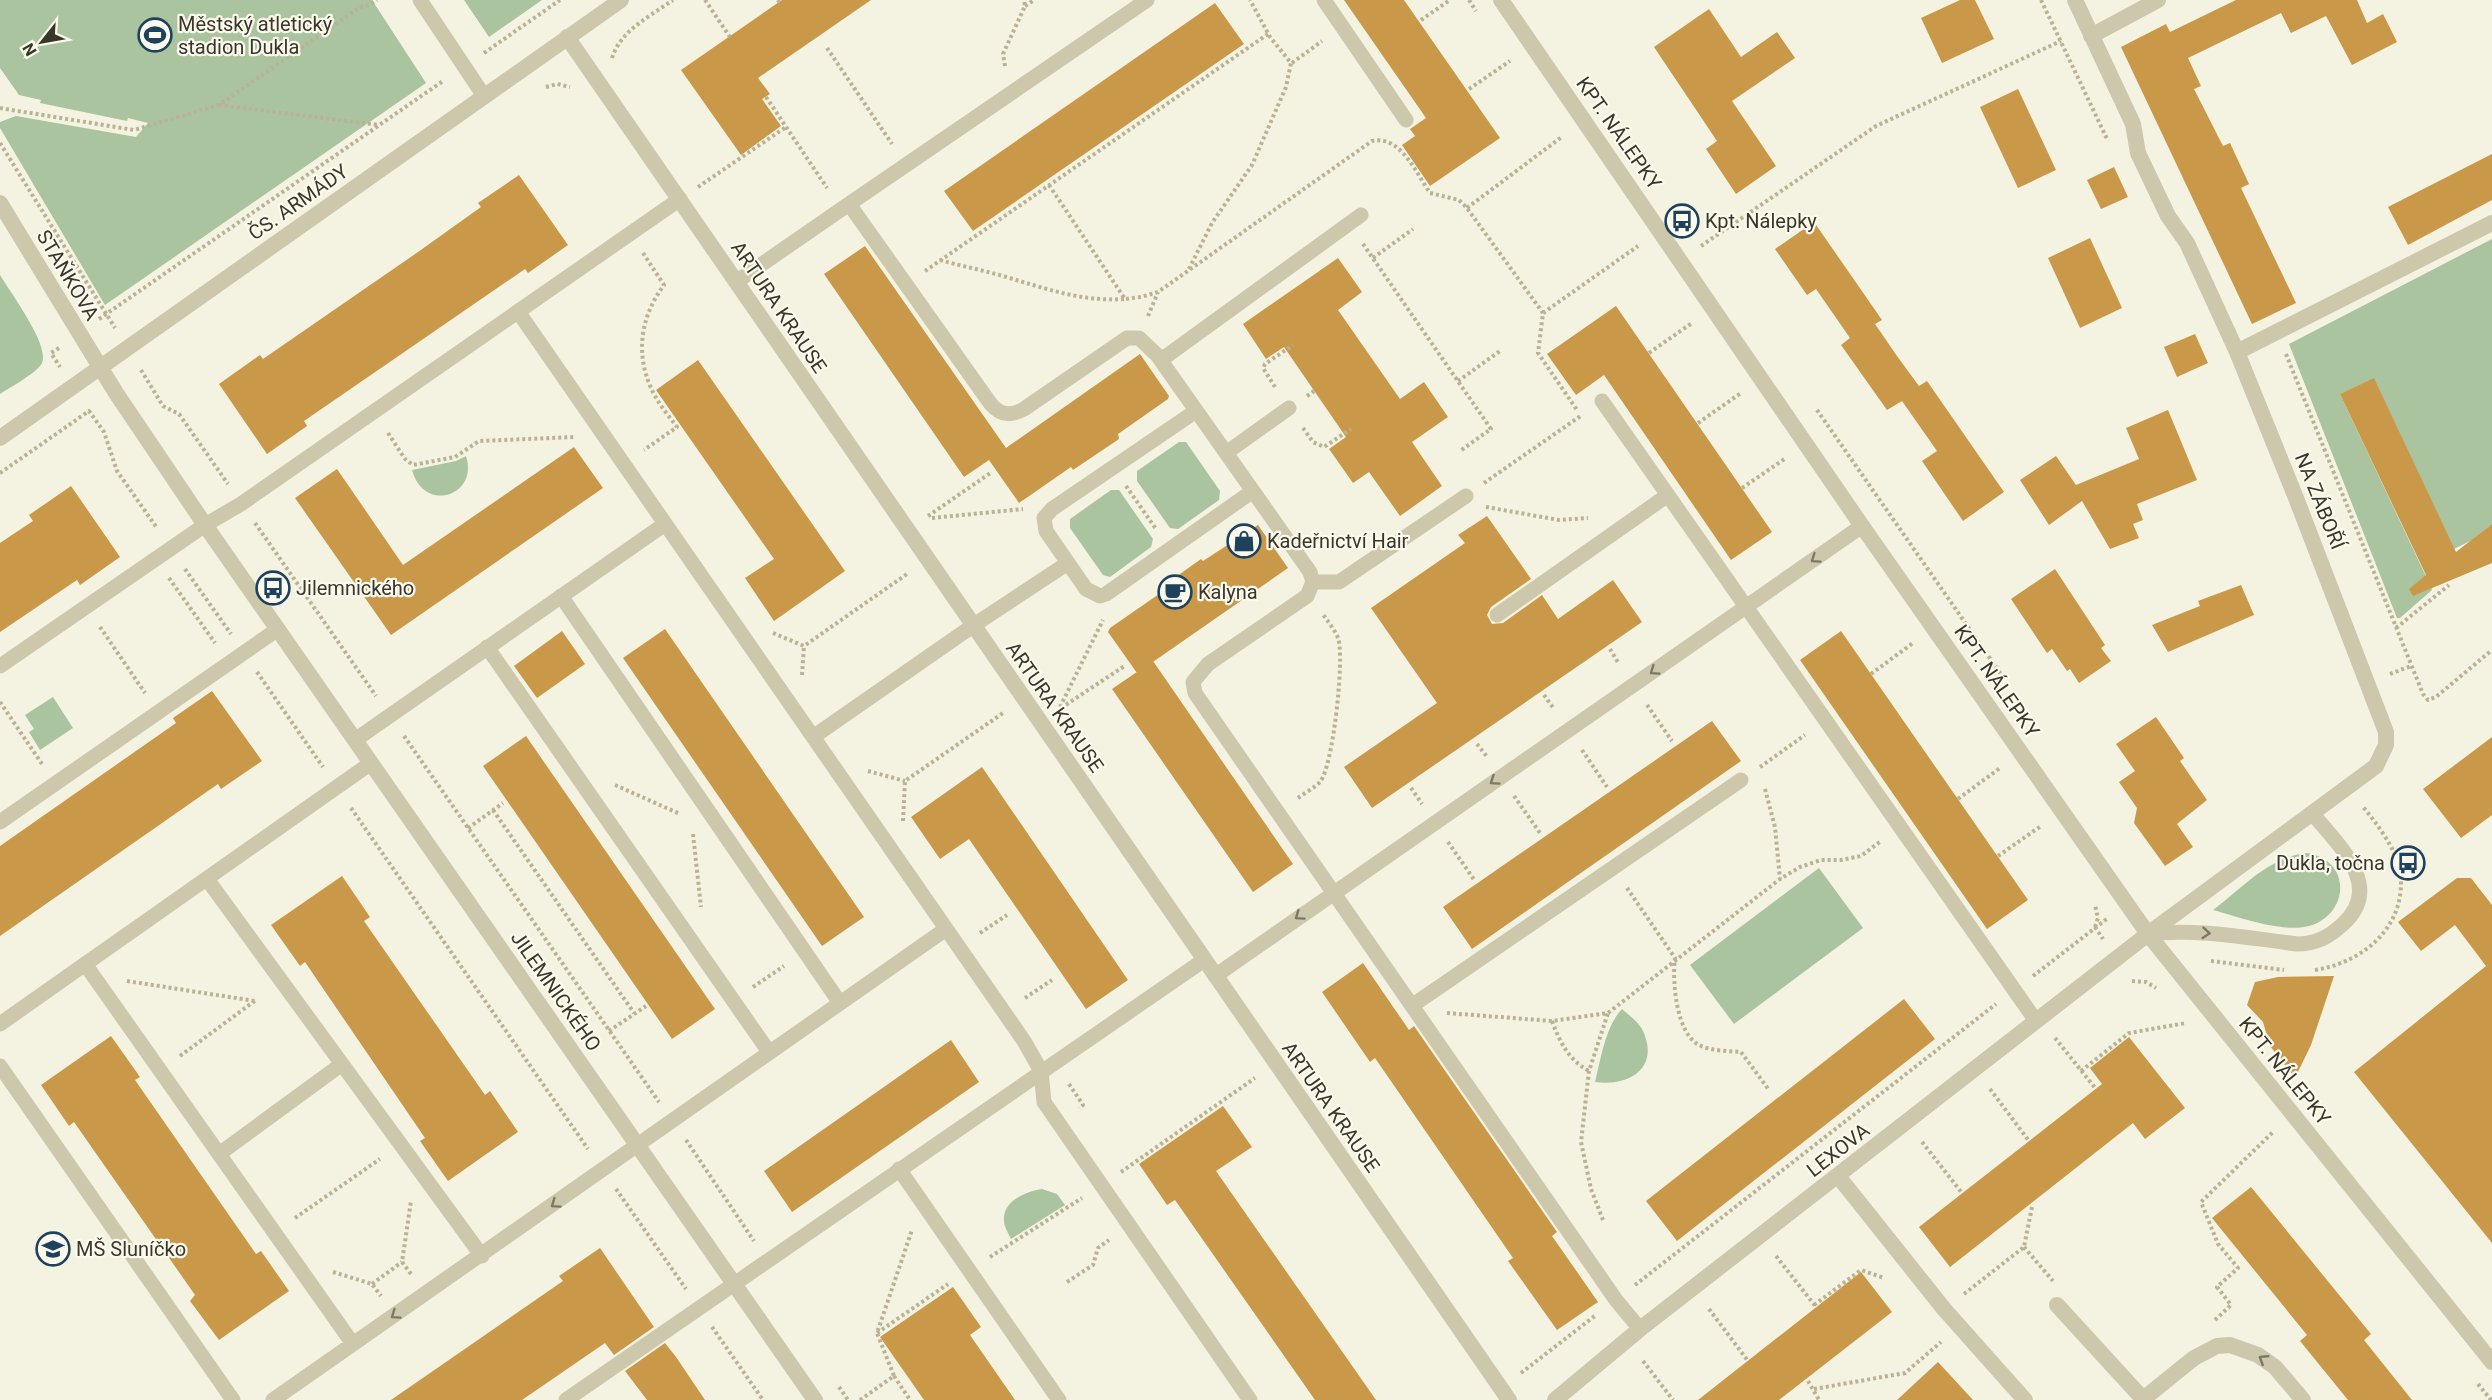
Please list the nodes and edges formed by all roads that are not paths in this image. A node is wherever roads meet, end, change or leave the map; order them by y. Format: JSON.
{"nodes":[{"id":1,"x":420,"y":0,"type":"edge"},
{"id":2,"x":621,"y":0,"type":"edge"},
{"id":3,"x":1147,"y":0,"type":"edge"},
{"id":4,"x":1324,"y":0,"type":"edge"},
{"id":5,"x":1502,"y":0,"type":"edge"},
{"id":6,"x":2074,"y":0,"type":"edge"},
{"id":7,"x":2158,"y":0,"type":"edge"},
{"id":8,"x":2091,"y":36,"type":"junction"},
{"id":9,"x":567,"y":37,"type":"junction"},
{"id":10,"x":484,"y":96,"type":"junction"},
{"id":11,"x":1406,"y":120,"type":"dead end"},
{"id":12,"x":680,"y":199,"type":"junction"},
{"id":13,"x":0,"y":203,"type":"edge"},
{"id":14,"x":845,"y":206,"type":"junction"},
{"id":15,"x":1361,"y":215,"type":"dead end"},
{"id":16,"x":2492,"y":223,"type":"edge"},
{"id":17,"x":736,"y":282,"type":"junction"},
{"id":18,"x":519,"y":313,"type":"junction"},
{"id":19,"x":2237,"y":352,"type":"junction"},
{"id":20,"x":1161,"y":360,"type":"junction"},
{"id":21,"x":100,"y":368,"type":"junction"},
{"id":22,"x":1602,"y":401,"type":"road end"},
{"id":23,"x":1289,"y":408,"type":"road end"},
{"id":24,"x":1196,"y":411,"type":"junction"},
{"id":25,"x":0,"y":438,"type":"edge"},
{"id":26,"x":1226,"y":453,"type":"junction"},
{"id":27,"x":1253,"y":491,"type":"junction"},
{"id":28,"x":1466,"y":495,"type":"road end"},
{"id":29,"x":1668,"y":495,"type":"junction"},
{"id":30,"x":664,"y":524,"type":"junction"},
{"id":31,"x":205,"y":525,"type":"junction"},
{"id":32,"x":1862,"y":526,"type":"junction"},
{"id":33,"x":1068,"y":563,"type":"junction"},
{"id":34,"x":1312,"y":587,"type":"junction"},
{"id":35,"x":561,"y":596,"type":"junction"},
{"id":36,"x":1747,"y":607,"type":"junction"},
{"id":37,"x":1497,"y":615,"type":"dead end"},
{"id":38,"x":974,"y":625,"type":"junction"},
{"id":39,"x":278,"y":629,"type":"junction"},
{"id":40,"x":487,"y":647,"type":"junction"},
{"id":41,"x":0,"y":666,"type":"edge"},
{"id":42,"x":813,"y":737,"type":"junction"},
{"id":43,"x":355,"y":740,"type":"junction"},
{"id":44,"x":371,"y":763,"type":"junction"},
{"id":45,"x":1741,"y":780,"type":"road end"},
{"id":46,"x":2312,"y":813,"type":"junction"},
{"id":47,"x":0,"y":822,"type":"edge"},
{"id":48,"x":207,"y":879,"type":"junction"},
{"id":49,"x":1333,"y":892,"type":"junction"},
{"id":50,"x":946,"y":929,"type":"junction"},
{"id":51,"x":2148,"y":934,"type":"junction"},
{"id":52,"x":1204,"y":960,"type":"junction"},
{"id":53,"x":90,"y":970,"type":"junction"},
{"id":54,"x":1215,"y":976,"type":"junction"},
{"id":55,"x":840,"y":1003,"type":"junction"},
{"id":56,"x":1415,"y":1008,"type":"junction"},
{"id":57,"x":2036,"y":1021,"type":"junction"},
{"id":58,"x":0,"y":1024,"type":"edge"},
{"id":59,"x":769,"y":1052,"type":"junction"},
{"id":60,"x":342,"y":1064,"type":"junction"},
{"id":61,"x":0,"y":1066,"type":"edge"},
{"id":62,"x":1041,"y":1071,"type":"junction"},
{"id":63,"x":637,"y":1145,"type":"junction"},
{"id":64,"x":219,"y":1154,"type":"junction"},
{"id":65,"x":899,"y":1169,"type":"junction"},
{"id":66,"x":1838,"y":1176,"type":"junction"},
{"id":67,"x":482,"y":1256,"type":"junction"},
{"id":68,"x":734,"y":1284,"type":"junction"},
{"id":69,"x":2057,"y":1305,"type":"dead end"},
{"id":70,"x":1640,"y":1329,"type":"junction"},
{"id":71,"x":353,"y":1344,"type":"junction"},
{"id":72,"x":2492,"y":1362,"type":"edge"},
{"id":73,"x":576,"y":1397,"type":"edge"},
{"id":74,"x":233,"y":1400,"type":"edge"},
{"id":75,"x":273,"y":1400,"type":"edge"},
{"id":76,"x":815,"y":1400,"type":"edge"},
{"id":77,"x":1059,"y":1400,"type":"edge"},
{"id":78,"x":1250,"y":1400,"type":"edge"},
{"id":79,"x":1509,"y":1400,"type":"edge"},
{"id":80,"x":1554,"y":1400,"type":"edge"},
{"id":81,"x":2025,"y":1400,"type":"edge"},
{"id":82,"x":2143,"y":1400,"type":"edge"},
{"id":83,"x":2303,"y":1400,"type":"edge"}],
"edges":[{"from":1,"to":10,"type":"lane"},
{"from":2,"to":9,"type":"street","name":"ČS. ARMÁDY"},
{"from":3,"to":14,"type":"lane"},
{"from":4,"to":11,"type":"lane"},
{"from":5,"to":32,"type":"street","name":"KPT. NÁLEPKY"},
{"from":6,"to":8,"type":"street","name":"NA ZÁBOŘÍ"},
{"from":7,"to":8,"type":"street"},
{"from":8,"to":19,"type":"street","name":"NA ZÁBOŘÍ"},
{"from":9,"to":10,"type":"street","name":"ČS. ARMÁDY"},
{"from":9,"to":12,"type":"street","name":"ARTURA KRAUSE"},
{"from":10,"to":21,"type":"street","name":"ČS. ARMÁDY"},
{"from":12,"to":17,"type":"street","name":"ARTURA KRAUSE"},
{"from":12,"to":18,"type":"lane"},
{"from":13,"to":21,"type":"street","name":"STAŇKOVA"},
{"from":14,"to":17,"type":"lane"},
{"from":14,"to":20,"type":"lane"},
{"from":15,"to":20,"type":"lane"},
{"from":16,"to":19,"type":"street"},
{"from":17,"to":38,"type":"street","name":"ARTURA KRAUSE"},
{"from":18,"to":30,"type":"lane"},
{"from":18,"to":31,"type":"lane"},
{"from":19,"to":46,"type":"street","name":"NA ZÁBOŘÍ"},
{"from":20,"to":24,"type":"lane"},
{"from":21,"to":25,"type":"street","name":"ČS. ARMÁDY"},
{"from":21,"to":31,"type":"street","name":"JILEMNICKÉHO"},
{"from":22,"to":29,"type":"lane"},
{"from":23,"to":26,"type":"lane"},
{"from":24,"to":26,"type":"lane"},
{"from":24,"to":33,"type":"lane"},
{"from":26,"to":27,"type":"lane"},
{"from":27,"to":33,"type":"lane"},
{"from":27,"to":34,"type":"lane"},
{"from":28,"to":34,"type":"lane"},
{"from":29,"to":36,"type":"lane"},
{"from":29,"to":37,"type":"lane"},
{"from":30,"to":35,"type":"lane"},
{"from":30,"to":42,"type":"lane"},
{"from":31,"to":39,"type":"street","name":"JILEMNICKÉHO"},
{"from":31,"to":41,"type":"lane"},
{"from":32,"to":36,"type":"lane","one_way":true},
{"from":32,"to":51,"type":"street","name":"KPT. NÁLEPKY"},
{"from":33,"to":38,"type":"lane"},
{"from":34,"to":49,"type":"lane"},
{"from":35,"to":40,"type":"lane"},
{"from":35,"to":55,"type":"lane"},
{"from":36,"to":49,"type":"lane","one_way":true},
{"from":36,"to":57,"type":"lane"},
{"from":38,"to":42,"type":"lane"},
{"from":38,"to":52,"type":"street","name":"ARTURA KRAUSE"},
{"from":39,"to":43,"type":"street","name":"JILEMNICKÉHO"},
{"from":39,"to":47,"type":"lane"},
{"from":40,"to":43,"type":"lane"},
{"from":40,"to":59,"type":"lane"},
{"from":42,"to":50,"type":"lane"},
{"from":43,"to":44,"type":"street","name":"JILEMNICKÉHO"},
{"from":44,"to":48,"type":"lane"},
{"from":44,"to":63,"type":"street","name":"JILEMNICKÉHO"},
{"from":45,"to":56,"type":"lane"},
{"from":46,"to":51,"type":"street","name":"NA ZÁBOŘÍ"},
{"from":51,"to":46,"type":"lane","one_way":true},
{"from":48,"to":53,"type":"lane"},
{"from":48,"to":60,"type":"lane"},
{"from":49,"to":54,"type":"lane","one_way":true},
{"from":49,"to":56,"type":"lane"},
{"from":50,"to":55,"type":"lane"},
{"from":50,"to":62,"type":"lane"},
{"from":51,"to":57,"type":"street","name":"LEXOVA"},
{"from":51,"to":72,"type":"street","name":"KPT. NÁLEPKY"},
{"from":52,"to":54,"type":"street","name":"ARTURA KRAUSE"},
{"from":52,"to":62,"type":"lane"},
{"from":53,"to":58,"type":"lane"},
{"from":53,"to":64,"type":"lane"},
{"from":54,"to":79,"type":"street","name":"ARTURA KRAUSE"},
{"from":55,"to":59,"type":"lane"},
{"from":56,"to":70,"type":"lane"},
{"from":57,"to":66,"type":"street","name":"LEXOVA"},
{"from":59,"to":63,"type":"lane"},
{"from":60,"to":64,"type":"lane"},
{"from":60,"to":67,"type":"lane"},
{"from":61,"to":74,"type":"lane"},
{"from":62,"to":65,"type":"lane"},
{"from":62,"to":78,"type":"lane"},
{"from":63,"to":67,"type":"lane","one_way":true},
{"from":63,"to":68,"type":"street","name":"JILEMNICKÉHO"},
{"from":64,"to":71,"type":"lane"},
{"from":65,"to":68,"type":"lane"},
{"from":65,"to":77,"type":"lane"},
{"from":66,"to":70,"type":"street","name":"LEXOVA"},
{"from":66,"to":81,"type":"street"},
{"from":67,"to":71,"type":"lane","one_way":true},
{"from":68,"to":73,"type":"lane"},
{"from":68,"to":76,"type":"street","name":"JILEMNICKÉHO"},
{"from":69,"to":82,"type":"street"},
{"from":70,"to":80,"type":"street","name":"LEXOVA"},
{"from":71,"to":75,"type":"lane"},
{"from":83,"to":82,"type":"street","one_way":true}]}
